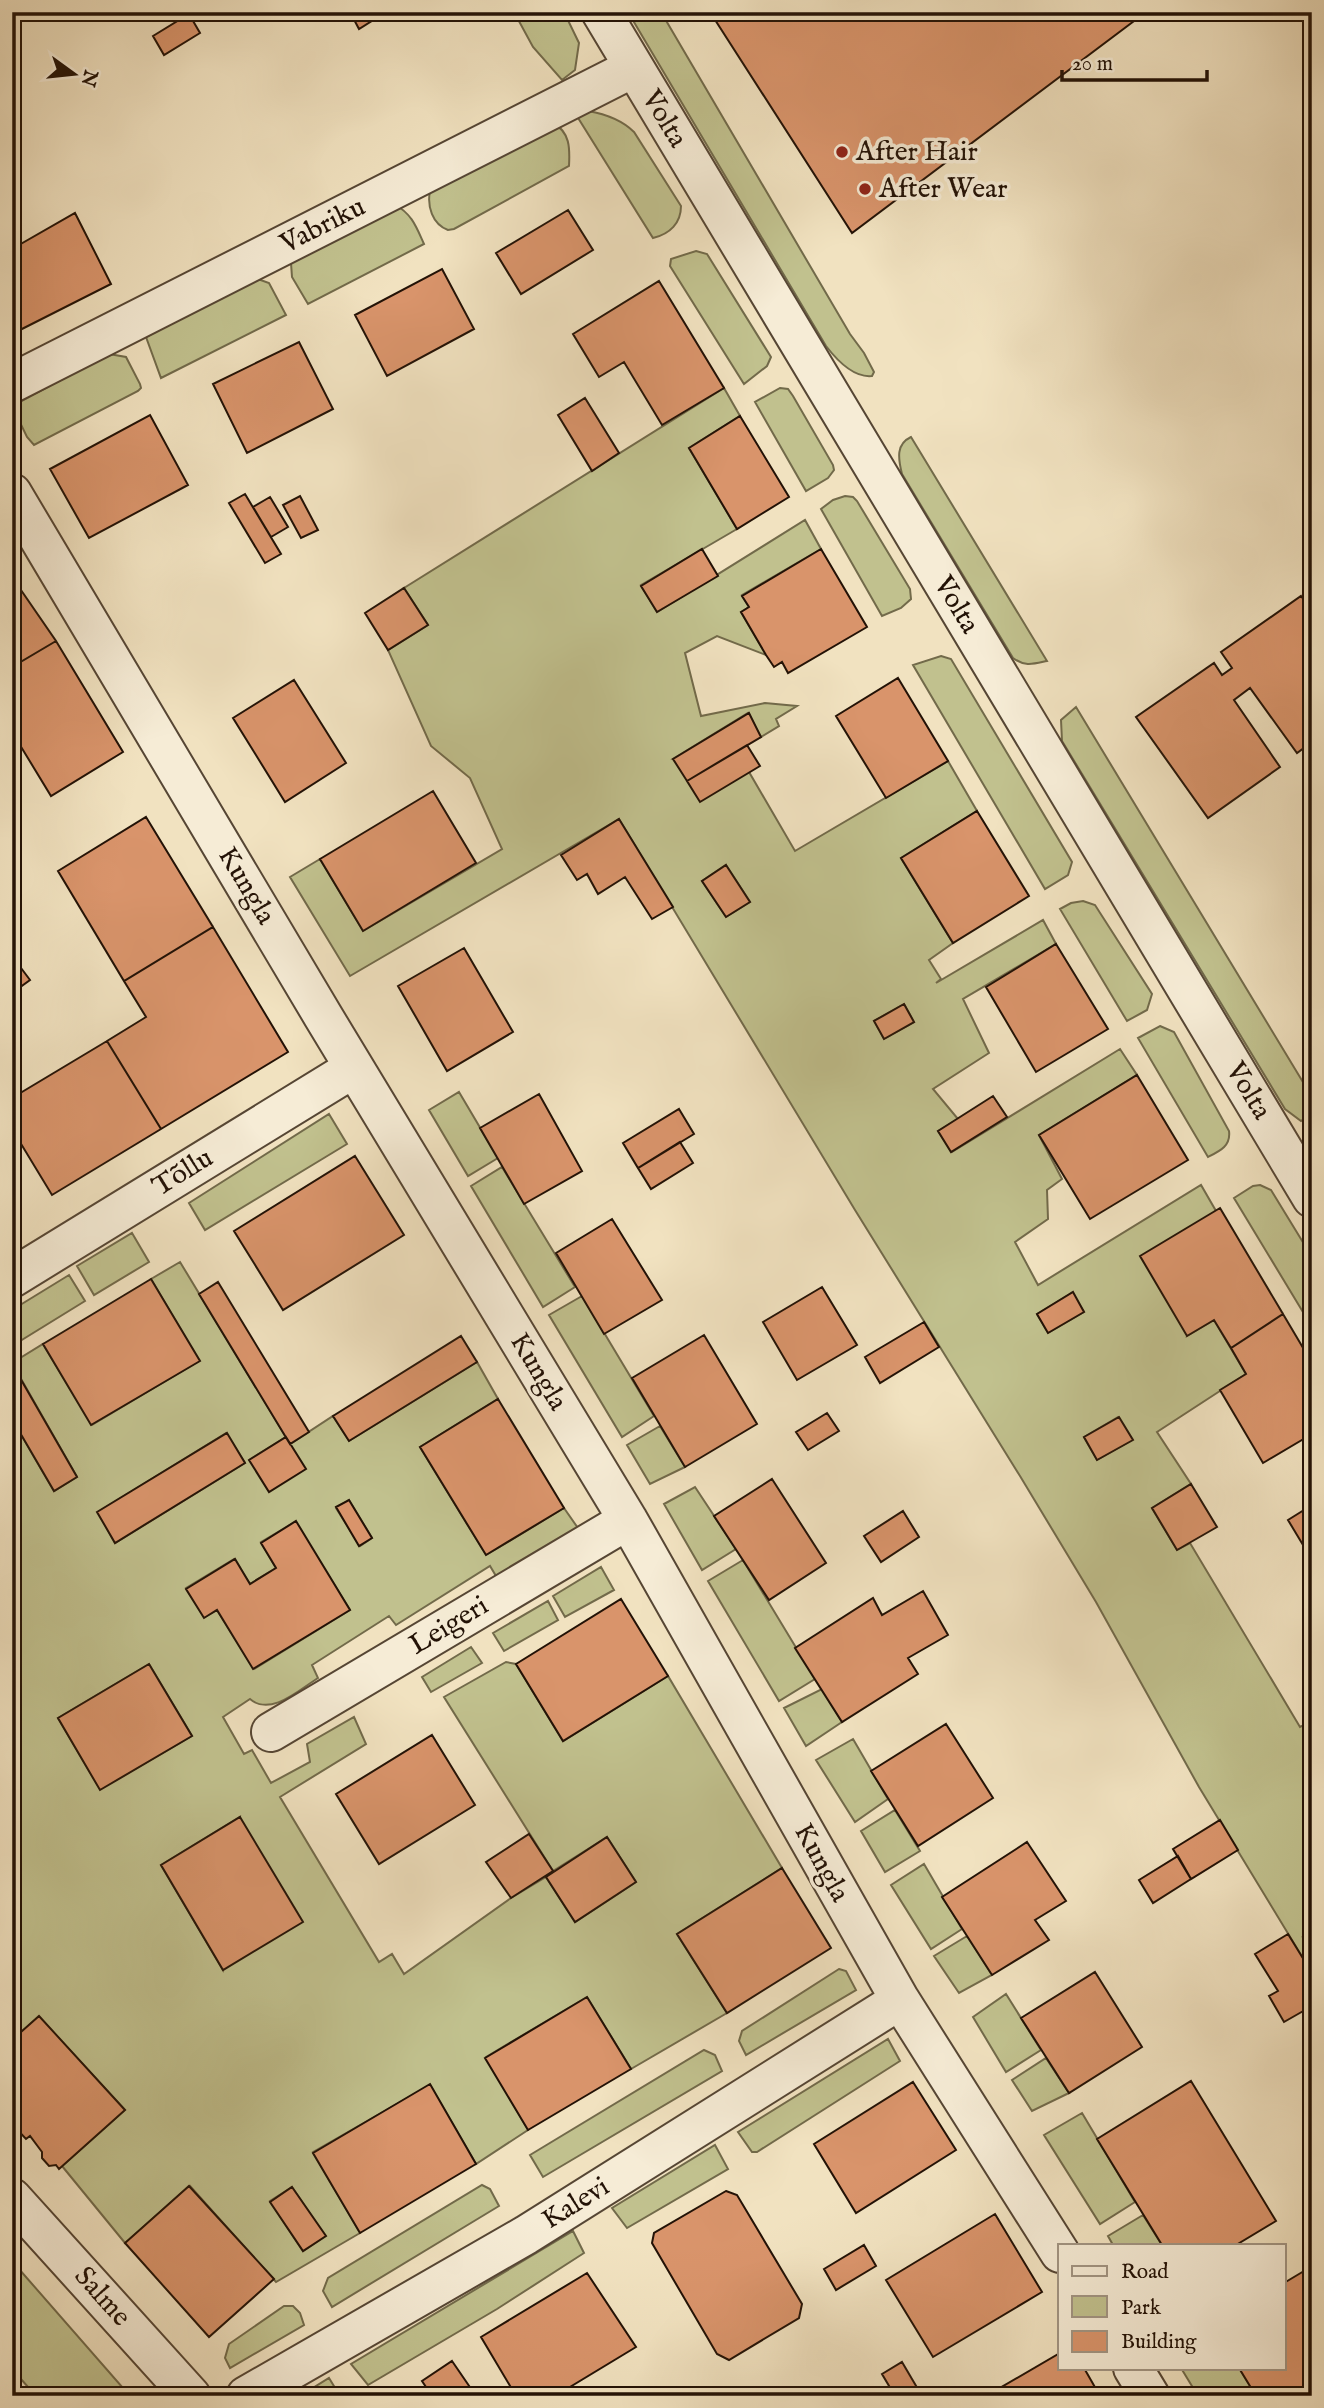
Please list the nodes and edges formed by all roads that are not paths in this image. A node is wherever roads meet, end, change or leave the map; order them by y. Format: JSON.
{"nodes":[{"id":1,"x":601,"y":12,"type":"edge"},
{"id":2,"x":633,"y":68,"type":"junction"},
{"id":3,"x":12,"y":383,"type":"edge"},
{"id":4,"x":12,"y":493,"type":"edge"},
{"id":5,"x":354,"y":1068,"type":"junction"},
{"id":6,"x":1312,"y":1198,"type":"edge"},
{"id":7,"x":12,"y":1278,"type":"edge"},
{"id":8,"x":628,"y":1520,"type":"junction"},
{"id":9,"x":271,"y":1732,"type":"dead end"},
{"id":10,"x":900,"y":2000,"type":"junction"},
{"id":11,"x":12,"y":2198,"type":"edge"},
{"id":12,"x":1058,"y":2250,"type":"edge"},
{"id":13,"x":1133,"y":2370,"type":"edge"},
{"id":14,"x":191,"y":2396,"type":"edge"},
{"id":15,"x":246,"y":2396,"type":"edge"},
{"id":16,"x":1150,"y":2396,"type":"edge"}],
"edges":[{"from":1,"to":2,"type":"street","name":"Volta"},
{"from":2,"to":3,"type":"street","name":"Vabriku"},
{"from":2,"to":6,"type":"street","name":"Volta"},
{"from":4,"to":5,"type":"street","name":"Kungla"},
{"from":5,"to":7,"type":"street","name":"Tõllu"},
{"from":5,"to":8,"type":"street","name":"Kungla"},
{"from":8,"to":9,"type":"street","name":"Leigeri"},
{"from":8,"to":10,"type":"street","name":"Kungla"},
{"from":10,"to":12,"type":"street","name":"Kungla"},
{"from":10,"to":15,"type":"street","name":"Kalevi"},
{"from":11,"to":14,"type":"street","name":"Salme"},
{"from":13,"to":16,"type":"street"}]}
